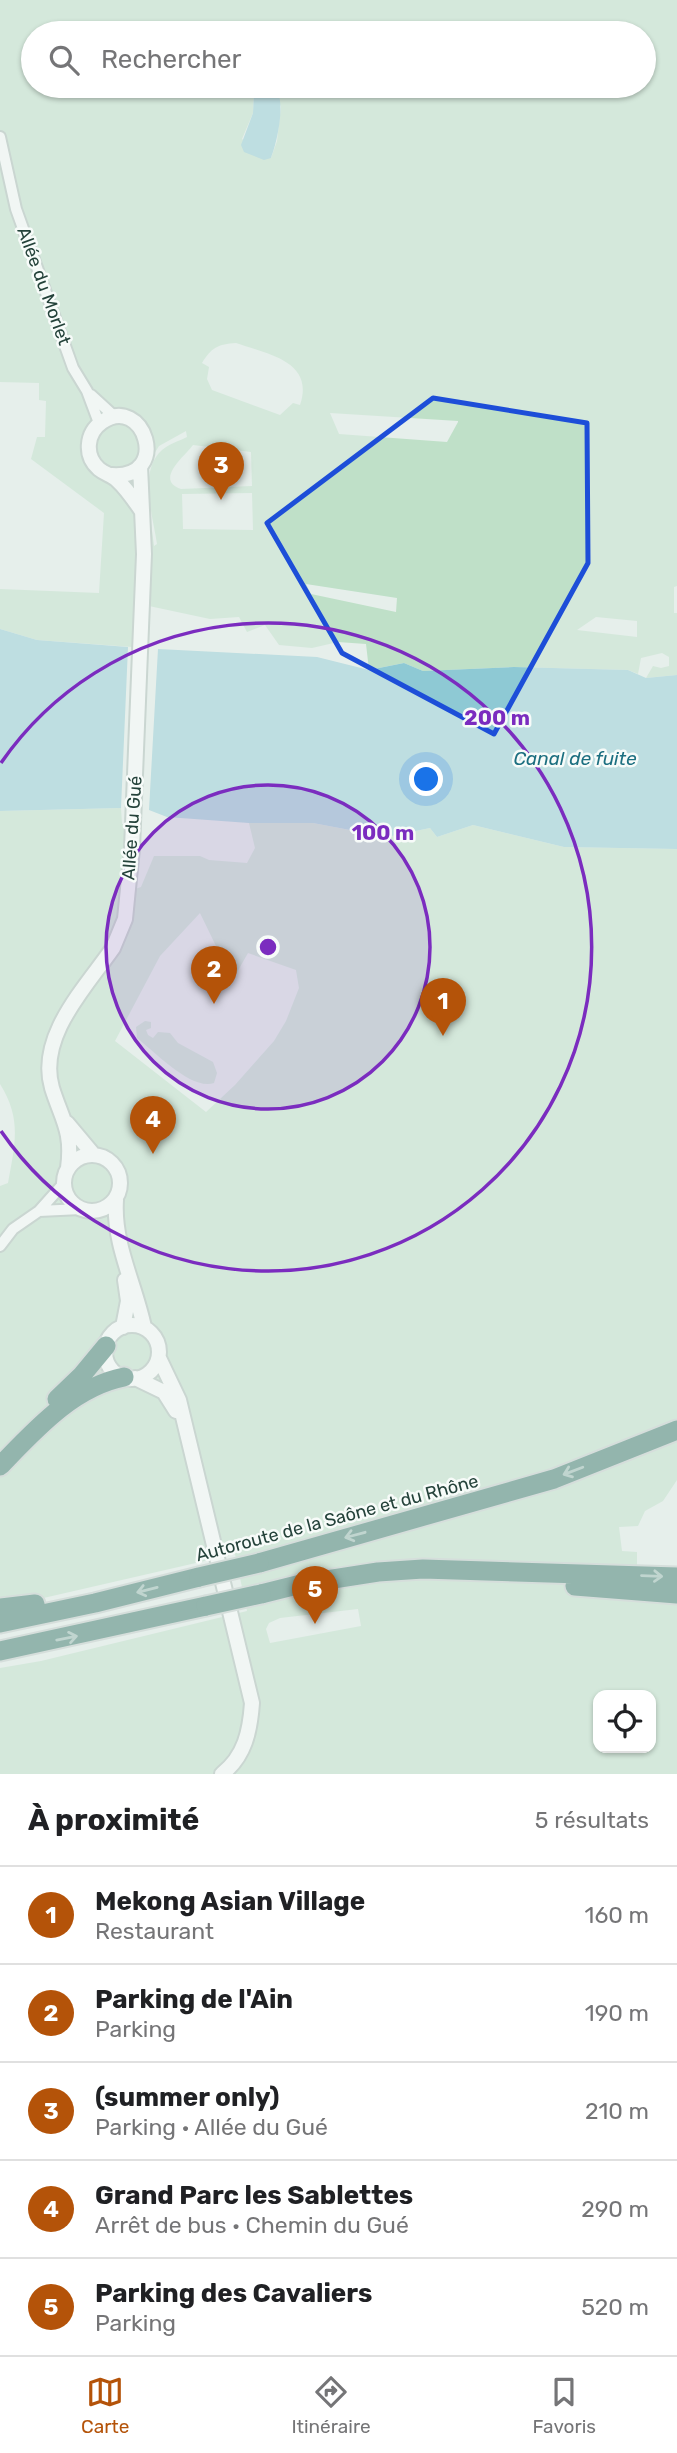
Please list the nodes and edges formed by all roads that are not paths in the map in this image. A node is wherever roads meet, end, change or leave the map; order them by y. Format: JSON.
{"nodes":[{"id":1,"x":0,"y":137,"type":"edge"},
{"id":2,"x":87,"y":391,"type":"junction"},
{"id":3,"x":115,"y":417,"type":"junction"},
{"id":4,"x":99,"y":423,"type":"junction"},
{"id":5,"x":140,"y":466,"type":"junction"},
{"id":6,"x":112,"y":475,"type":"junction"},
{"id":7,"x":141,"y":510,"type":"junction"},
{"id":8,"x":66,"y":1122,"type":"junction"},
{"id":9,"x":93,"y":1154,"type":"junction"},
{"id":10,"x":68,"y":1168,"type":"junction"},
{"id":11,"x":64,"y":1183,"type":"junction"},
{"id":12,"x":116,"y":1200,"type":"junction"},
{"id":13,"x":85,"y":1210,"type":"junction"},
{"id":14,"x":40,"y":1211,"type":"junction"},
{"id":15,"x":0,"y":1246,"type":"edge"},
{"id":16,"x":123,"y":1326,"type":"junction"},
{"id":17,"x":144,"y":1327,"type":"junction"},
{"id":18,"x":106,"y":1346,"type":"junction"},
{"id":19,"x":159,"y":1358,"type":"junction"},
{"id":20,"x":129,"y":1378,"type":"junction"},
{"id":21,"x":185,"y":1423,"type":"junction"},
{"id":22,"x":677,"y":1424,"type":"edge"},
{"id":23,"x":677,"y":1430,"type":"edge"},
{"id":24,"x":637,"y":1447,"type":"junction"},
{"id":25,"x":0,"y":1456,"type":"edge"},
{"id":26,"x":0,"y":1466,"type":"edge"},
{"id":27,"x":677,"y":1577,"type":"edge"},
{"id":28,"x":340,"y":1578,"type":"junction"},
{"id":29,"x":677,"y":1594,"type":"edge"},
{"id":30,"x":94,"y":1603,"type":"junction"},
{"id":31,"x":0,"y":1608,"type":"edge"},
{"id":32,"x":0,"y":1622,"type":"edge"},
{"id":33,"x":0,"y":1651,"type":"edge"},
{"id":34,"x":222,"y":1774,"type":"edge"}],
"edges":[{"from":1,"to":2,"type":"street","name":"Allée du Morlet"},
{"from":2,"to":3,"type":"street","name":"Allée du Morlet"},
{"from":2,"to":4,"type":"street","name":"Allée du Morlet"},
{"from":3,"to":4,"type":"street"},
{"from":3,"to":5,"type":"street"},
{"from":4,"to":6,"type":"street"},
{"from":5,"to":6,"type":"street"},
{"from":5,"to":7,"type":"street","name":"Allée du Gué"},
{"from":6,"to":7,"type":"street"},
{"from":7,"to":8,"type":"street","name":"Allée du Gué"},
{"from":8,"to":9,"type":"street","name":"Allée du Gué"},
{"from":8,"to":10,"type":"street","name":"Allée du Gué"},
{"from":9,"to":10,"type":"street"},
{"from":9,"to":12,"type":"street"},
{"from":10,"to":11,"type":"street"},
{"from":11,"to":13,"type":"street"},
{"from":11,"to":14,"type":"street"},
{"from":12,"to":13,"type":"street"},
{"from":12,"to":17,"type":"street"},
{"from":13,"to":14,"type":"street"},
{"from":13,"to":16,"type":"street"},
{"from":14,"to":15,"type":"street"},
{"from":16,"to":17,"type":"street"},
{"from":16,"to":18,"type":"street"},
{"from":17,"to":19,"type":"street"},
{"from":18,"to":20,"type":"street"},
{"from":18,"to":25,"type":"highway"},
{"from":19,"to":20,"type":"street"},
{"from":19,"to":21,"type":"street"},
{"from":20,"to":21,"type":"street"},
{"from":20,"to":26,"type":"highway"},
{"from":21,"to":34,"type":"street"},
{"from":22,"to":24,"type":"highway"},
{"from":23,"to":24,"type":"highway","name":"Autoroute de la Saône et du Rhône"},
{"from":24,"to":30,"type":"highway","name":"Autoroute de la Saône et du Rhône","one_way":true,"bridge":true},
{"from":28,"to":27,"type":"highway","one_way":true},
{"from":28,"to":29,"type":"highway"},
{"from":33,"to":28,"type":"highway","one_way":true,"bridge":true},
{"from":30,"to":31,"type":"highway"},
{"from":30,"to":32,"type":"highway","name":"Autoroute de la Saône et du Rhône"}]}
